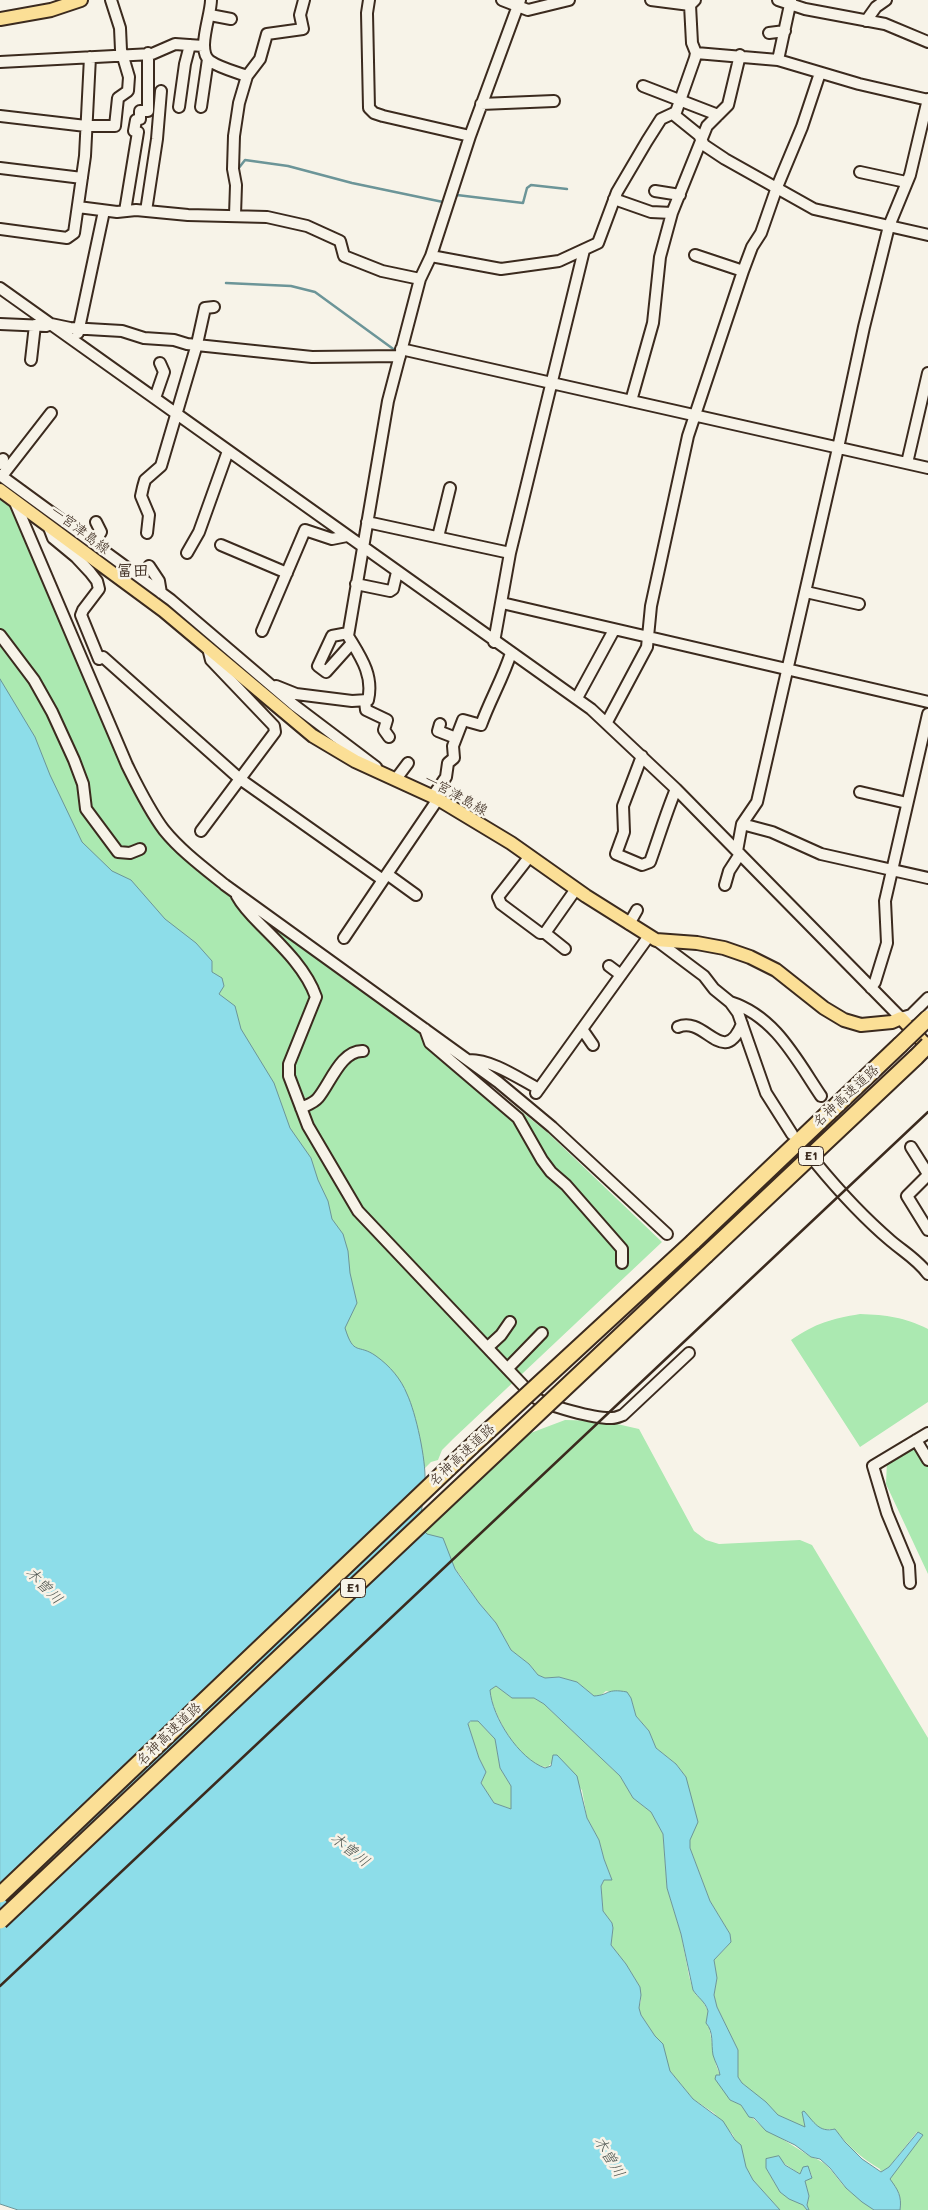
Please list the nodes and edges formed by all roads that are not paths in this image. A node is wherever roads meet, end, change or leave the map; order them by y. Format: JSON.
{"nodes":[{"id":1,"x":81,"y":0,"type":"edge"},
{"id":2,"x":111,"y":0,"type":"edge"},
{"id":3,"x":211,"y":0,"type":"edge"},
{"id":4,"x":304,"y":0,"type":"edge"},
{"id":5,"x":369,"y":0,"type":"edge"},
{"id":6,"x":502,"y":0,"type":"edge"},
{"id":7,"x":569,"y":0,"type":"edge"},
{"id":8,"x":651,"y":0,"type":"edge"},
{"id":9,"x":778,"y":0,"type":"edge"},
{"id":10,"x":886,"y":0,"type":"edge"},
{"id":11,"x":791,"y":2,"type":"edge"},
{"id":12,"x":518,"y":3,"type":"edge"},
{"id":13,"x":676,"y":3,"type":"junction"},
{"id":14,"x":693,"y":3,"type":"edge"},
{"id":15,"x":670,"y":13,"type":"dead end"},
{"id":16,"x":210,"y":15,"type":"junction"},
{"id":17,"x":0,"y":19,"type":"edge"},
{"id":18,"x":231,"y":20,"type":"dead end"},
{"id":19,"x":866,"y":21,"type":"junction"},
{"id":20,"x":785,"y":31,"type":"junction"},
{"id":21,"x":769,"y":34,"type":"dead end"},
{"id":22,"x":928,"y":42,"type":"edge"},
{"id":23,"x":190,"y":45,"type":"junction"},
{"id":24,"x":203,"y":46,"type":"junction"},
{"id":25,"x":696,"y":52,"type":"junction"},
{"id":26,"x":148,"y":53,"type":"junction"},
{"id":27,"x":740,"y":55,"type":"junction"},
{"id":28,"x":122,"y":56,"type":"junction"},
{"id":29,"x":90,"y":57,"type":"junction"},
{"id":30,"x":208,"y":59,"type":"junction"},
{"id":31,"x":778,"y":60,"type":"junction"},
{"id":32,"x":0,"y":62,"type":"edge"},
{"id":33,"x":820,"y":73,"type":"junction"},
{"id":34,"x":247,"y":76,"type":"junction"},
{"id":35,"x":643,"y":86,"type":"dead end"},
{"id":36,"x":161,"y":91,"type":"dead end"},
{"id":37,"x":928,"y":100,"type":"edge"},
{"id":38,"x":554,"y":101,"type":"dead end"},
{"id":39,"x":680,"y":101,"type":"junction"},
{"id":40,"x":481,"y":104,"type":"junction"},
{"id":41,"x":180,"y":107,"type":"dead end"},
{"id":42,"x":202,"y":107,"type":"dead end"},
{"id":43,"x":673,"y":114,"type":"junction"},
{"id":44,"x":718,"y":114,"type":"junction"},
{"id":45,"x":0,"y":116,"type":"edge"},
{"id":46,"x":86,"y":126,"type":"junction"},
{"id":47,"x":470,"y":136,"type":"junction"},
{"id":48,"x":702,"y":139,"type":"junction"},
{"id":49,"x":872,"y":167,"type":"dead end"},
{"id":50,"x":0,"y":168,"type":"edge"},
{"id":51,"x":860,"y":172,"type":"dead end"},
{"id":52,"x":82,"y":178,"type":"junction"},
{"id":53,"x":892,"y":178,"type":"junction"},
{"id":54,"x":906,"y":182,"type":"junction"},
{"id":55,"x":777,"y":187,"type":"junction"},
{"id":56,"x":655,"y":191,"type":"dead end"},
{"id":57,"x":680,"y":195,"type":"junction"},
{"id":58,"x":614,"y":199,"type":"junction"},
{"id":59,"x":78,"y":207,"type":"junction"},
{"id":60,"x":146,"y":210,"type":"junction"},
{"id":61,"x":104,"y":211,"type":"junction"},
{"id":62,"x":125,"y":211,"type":"junction"},
{"id":63,"x":672,"y":213,"type":"junction"},
{"id":64,"x":236,"y":215,"type":"junction"},
{"id":65,"x":889,"y":226,"type":"junction"},
{"id":66,"x":0,"y":229,"type":"edge"},
{"id":67,"x":928,"y":235,"type":"edge"},
{"id":68,"x":584,"y":250,"type":"junction"},
{"id":69,"x":431,"y":256,"type":"junction"},
{"id":70,"x":695,"y":256,"type":"dead end"},
{"id":71,"x":743,"y":271,"type":"junction"},
{"id":72,"x":420,"y":279,"type":"junction"},
{"id":73,"x":0,"y":288,"type":"edge"},
{"id":74,"x":214,"y":308,"type":"dead end"},
{"id":75,"x":0,"y":324,"type":"edge"},
{"id":76,"x":51,"y":324,"type":"junction"},
{"id":77,"x":35,"y":326,"type":"junction"},
{"id":78,"x":79,"y":329,"type":"junction"},
{"id":79,"x":77,"y":342,"type":"junction"},
{"id":80,"x":197,"y":344,"type":"junction"},
{"id":81,"x":401,"y":353,"type":"junction"},
{"id":82,"x":31,"y":360,"type":"dead end"},
{"id":83,"x":160,"y":363,"type":"dead end"},
{"id":84,"x":928,"y":373,"type":"edge"},
{"id":85,"x":552,"y":383,"type":"junction"},
{"id":86,"x":155,"y":398,"type":"junction"},
{"id":87,"x":631,"y":401,"type":"junction"},
{"id":88,"x":175,"y":412,"type":"junction"},
{"id":89,"x":51,"y":413,"type":"dead end"},
{"id":90,"x":695,"y":416,"type":"junction"},
{"id":91,"x":838,"y":448,"type":"junction"},
{"id":92,"x":228,"y":451,"type":"junction"},
{"id":93,"x":907,"y":463,"type":"junction"},
{"id":94,"x":928,"y":468,"type":"edge"},
{"id":95,"x":1,"y":475,"type":"edge"},
{"id":96,"x":450,"y":488,"type":"dead end"},
{"id":97,"x":0,"y":490,"type":"edge"},
{"id":98,"x":14,"y":499,"type":"junction"},
{"id":99,"x":96,"y":522,"type":"dead end"},
{"id":100,"x":367,"y":522,"type":"junction"},
{"id":101,"x":48,"y":525,"type":"junction"},
{"id":102,"x":147,"y":533,"type":"dead end"},
{"id":103,"x":347,"y":536,"type":"junction"},
{"id":104,"x":438,"y":538,"type":"junction"},
{"id":105,"x":94,"y":543,"type":"junction"},
{"id":106,"x":221,"y":545,"type":"dead end"},
{"id":107,"x":362,"y":547,"type":"junction"},
{"id":108,"x":187,"y":553,"type":"dead end"},
{"id":109,"x":510,"y":554,"type":"junction"},
{"id":110,"x":150,"y":566,"type":"dead end"},
{"id":111,"x":397,"y":572,"type":"junction"},
{"id":112,"x":287,"y":573,"type":"junction"},
{"id":113,"x":356,"y":584,"type":"junction"},
{"id":114,"x":806,"y":592,"type":"junction"},
{"id":115,"x":161,"y":593,"type":"junction"},
{"id":116,"x":502,"y":603,"type":"junction"},
{"id":117,"x":859,"y":604,"type":"dead end"},
{"id":118,"x":614,"y":630,"type":"junction"},
{"id":119,"x":262,"y":631,"type":"dead end"},
{"id":120,"x":0,"y":635,"type":"edge"},
{"id":121,"x":350,"y":638,"type":"junction"},
{"id":122,"x":647,"y":638,"type":"junction"},
{"id":123,"x":494,"y":642,"type":"junction"},
{"id":124,"x":208,"y":648,"type":"junction"},
{"id":125,"x":511,"y":653,"type":"junction"},
{"id":126,"x":788,"y":668,"type":"junction"},
{"id":127,"x":274,"y":687,"type":"junction"},
{"id":128,"x":577,"y":698,"type":"junction"},
{"id":129,"x":365,"y":701,"type":"junction"},
{"id":130,"x":928,"y":702,"type":"edge"},
{"id":131,"x":928,"y":714,"type":"edge"},
{"id":132,"x":607,"y":722,"type":"junction"},
{"id":133,"x":440,"y":724,"type":"dead end"},
{"id":134,"x":389,"y":736,"type":"dead end"},
{"id":135,"x":456,"y":738,"type":"junction"},
{"id":136,"x":642,"y":756,"type":"junction"},
{"id":137,"x":396,"y":760,"type":"dead end"},
{"id":138,"x":398,"y":771,"type":"junction"},
{"id":139,"x":240,"y":779,"type":"junction"},
{"id":140,"x":676,"y":789,"type":"junction"},
{"id":141,"x":860,"y":792,"type":"dead end"},
{"id":142,"x":435,"y":798,"type":"junction"},
{"id":143,"x":907,"y":803,"type":"junction"},
{"id":144,"x":742,"y":824,"type":"junction"},
{"id":145,"x":201,"y":831,"type":"dead end"},
{"id":146,"x":140,"y":849,"type":"dead end"},
{"id":147,"x":738,"y":853,"type":"junction"},
{"id":148,"x":530,"y":856,"type":"junction"},
{"id":149,"x":892,"y":870,"type":"junction"},
{"id":150,"x":385,"y":877,"type":"junction"},
{"id":151,"x":928,"y":878,"type":"edge"},
{"id":152,"x":726,"y":885,"type":"dead end"},
{"id":153,"x":576,"y":889,"type":"junction"},
{"id":154,"x":234,"y":891,"type":"junction"},
{"id":155,"x":416,"y":895,"type":"dead end"},
{"id":156,"x":637,"y":910,"type":"dead end"},
{"id":157,"x":629,"y":924,"type":"junction"},
{"id":158,"x":545,"y":934,"type":"junction"},
{"id":159,"x":344,"y":938,"type":"dead end"},
{"id":160,"x":652,"y":938,"type":"junction"},
{"id":161,"x":566,"y":949,"type":"dead end"},
{"id":162,"x":609,"y":966,"type":"dead end"},
{"id":163,"x":621,"y":975,"type":"junction"},
{"id":164,"x":871,"y":988,"type":"junction"},
{"id":165,"x":928,"y":998,"type":"edge"},
{"id":166,"x":730,"y":1002,"type":"junction"},
{"id":167,"x":901,"y":1018,"type":"junction"},
{"id":168,"x":928,"y":1018,"type":"edge"},
{"id":169,"x":742,"y":1024,"type":"junction"},
{"id":170,"x":678,"y":1027,"type":"dead end"},
{"id":171,"x":425,"y":1029,"type":"junction"},
{"id":172,"x":582,"y":1029,"type":"junction"},
{"id":173,"x":593,"y":1046,"type":"dead end"},
{"id":174,"x":928,"y":1046,"type":"edge"},
{"id":175,"x":363,"y":1051,"type":"dead end"},
{"id":176,"x":467,"y":1060,"type":"junction"},
{"id":177,"x":821,"y":1096,"type":"dead end"},
{"id":178,"x":301,"y":1108,"type":"junction"},
{"id":179,"x":792,"y":1134,"type":"dead end"},
{"id":180,"x":911,"y":1146,"type":"dead end"},
{"id":181,"x":816,"y":1163,"type":"dead end"},
{"id":182,"x":927,"y":1177,"type":"edge"},
{"id":183,"x":928,"y":1230,"type":"edge"},
{"id":184,"x":667,"y":1234,"type":"dead end"},
{"id":185,"x":622,"y":1263,"type":"dead end"},
{"id":186,"x":928,"y":1274,"type":"edge"},
{"id":187,"x":510,"y":1322,"type":"dead end"},
{"id":188,"x":542,"y":1333,"type":"dead end"},
{"id":189,"x":488,"y":1347,"type":"junction"},
{"id":190,"x":689,"y":1353,"type":"dead end"},
{"id":191,"x":508,"y":1368,"type":"junction"},
{"id":192,"x":928,"y":1434,"type":"edge"},
{"id":193,"x":916,"y":1440,"type":"junction"},
{"id":194,"x":928,"y":1460,"type":"edge"},
{"id":195,"x":910,"y":1583,"type":"dead end"},
{"id":196,"x":0,"y":1896,"type":"edge"},
{"id":197,"x":0,"y":1921,"type":"edge"}],
"edges":[{"from":1,"to":17,"type":"main road"},
{"from":2,"to":28,"type":"street"},
{"from":3,"to":16,"type":"street"},
{"from":4,"to":34,"type":"street"},
{"from":5,"to":47,"type":"street"},
{"from":6,"to":12,"type":"street"},
{"from":7,"to":12,"type":"street"},
{"from":8,"to":13,"type":"street"},
{"from":9,"to":11,"type":"street"},
{"from":10,"to":19,"type":"street"},
{"from":11,"to":19,"type":"street"},
{"from":11,"to":20,"type":"street"},
{"from":12,"to":40,"type":"street"},
{"from":13,"to":14,"type":"street"},
{"from":13,"to":15,"type":"street"},
{"from":14,"to":25,"type":"street"},
{"from":16,"to":18,"type":"street"},
{"from":16,"to":24,"type":"street"},
{"from":19,"to":22,"type":"street"},
{"from":20,"to":21,"type":"street"},
{"from":20,"to":31,"type":"street"},
{"from":23,"to":24,"type":"street"},
{"from":23,"to":26,"type":"street"},
{"from":23,"to":41,"type":"street"},
{"from":24,"to":30,"type":"street"},
{"from":25,"to":27,"type":"street"},
{"from":25,"to":39,"type":"street"},
{"from":26,"to":28,"type":"street"},
{"from":26,"to":62,"type":"street"},
{"from":27,"to":31,"type":"street"},
{"from":27,"to":44,"type":"street"},
{"from":28,"to":29,"type":"street"},
{"from":28,"to":46,"type":"street"},
{"from":29,"to":32,"type":"street"},
{"from":29,"to":46,"type":"street"},
{"from":30,"to":34,"type":"street"},
{"from":30,"to":42,"type":"street"},
{"from":31,"to":33,"type":"street"},
{"from":33,"to":37,"type":"street"},
{"from":33,"to":55,"type":"street"},
{"from":34,"to":64,"type":"street"},
{"from":35,"to":39,"type":"street"},
{"from":36,"to":60,"type":"street"},
{"from":37,"to":54,"type":"street"},
{"from":38,"to":40,"type":"street"},
{"from":39,"to":43,"type":"street"},
{"from":39,"to":44,"type":"street"},
{"from":40,"to":47,"type":"street"},
{"from":43,"to":48,"type":"street"},
{"from":43,"to":58,"type":"street"},
{"from":44,"to":48,"type":"street"},
{"from":45,"to":46,"type":"street"},
{"from":46,"to":52,"type":"street"},
{"from":47,"to":69,"type":"street"},
{"from":48,"to":55,"type":"street"},
{"from":48,"to":57,"type":"street"},
{"from":49,"to":53,"type":"street"},
{"from":50,"to":52,"type":"street"},
{"from":51,"to":53,"type":"street"},
{"from":52,"to":59,"type":"street"},
{"from":53,"to":54,"type":"street"},
{"from":54,"to":65,"type":"street"},
{"from":55,"to":65,"type":"street"},
{"from":55,"to":71,"type":"street"},
{"from":56,"to":57,"type":"street"},
{"from":57,"to":63,"type":"street"},
{"from":58,"to":63,"type":"street"},
{"from":58,"to":68,"type":"street"},
{"from":59,"to":61,"type":"street"},
{"from":59,"to":66,"type":"street"},
{"from":60,"to":62,"type":"street"},
{"from":60,"to":64,"type":"street"},
{"from":61,"to":62,"type":"street"},
{"from":61,"to":78,"type":"street"},
{"from":63,"to":87,"type":"street"},
{"from":64,"to":72,"type":"street"},
{"from":65,"to":67,"type":"street"},
{"from":65,"to":91,"type":"street"},
{"from":68,"to":69,"type":"street"},
{"from":68,"to":85,"type":"street"},
{"from":69,"to":72,"type":"street"},
{"from":70,"to":71,"type":"street"},
{"from":71,"to":90,"type":"street"},
{"from":72,"to":81,"type":"street"},
{"from":73,"to":76,"type":"street"},
{"from":74,"to":80,"type":"street"},
{"from":75,"to":77,"type":"street"},
{"from":76,"to":77,"type":"street"},
{"from":76,"to":78,"type":"street"},
{"from":76,"to":79,"type":"street"},
{"from":77,"to":82,"type":"street"},
{"from":78,"to":79,"type":"street"},
{"from":78,"to":80,"type":"street"},
{"from":79,"to":86,"type":"street"},
{"from":80,"to":81,"type":"street"},
{"from":80,"to":88,"type":"street"},
{"from":81,"to":85,"type":"street"},
{"from":81,"to":100,"type":"street"},
{"from":83,"to":86,"type":"street"},
{"from":84,"to":93,"type":"street"},
{"from":85,"to":87,"type":"street"},
{"from":85,"to":109,"type":"street"},
{"from":86,"to":88,"type":"street"},
{"from":87,"to":90,"type":"street"},
{"from":88,"to":92,"type":"street"},
{"from":88,"to":102,"type":"street"},
{"from":89,"to":95,"type":"street"},
{"from":90,"to":91,"type":"street"},
{"from":90,"to":122,"type":"street"},
{"from":91,"to":93,"type":"street"},
{"from":91,"to":114,"type":"street"},
{"from":92,"to":103,"type":"street"},
{"from":92,"to":108,"type":"street"},
{"from":93,"to":94,"type":"street"},
{"from":95,"to":105,"type":"street"},
{"from":96,"to":104,"type":"street"},
{"from":97,"to":98,"type":"main road","name":"一宮津島線"},
{"from":98,"to":101,"type":"main road","name":"一宮津島線"},
{"from":98,"to":154,"type":"street"},
{"from":99,"to":105,"type":"street"},
{"from":100,"to":104,"type":"street"},
{"from":100,"to":107,"type":"street"},
{"from":101,"to":124,"type":"main road","name":"一宮津島線"},
{"from":101,"to":139,"type":"street"},
{"from":103,"to":107,"type":"street"},
{"from":103,"to":112,"type":"street"},
{"from":104,"to":109,"type":"street"},
{"from":105,"to":115,"type":"street"},
{"from":106,"to":112,"type":"street"},
{"from":107,"to":111,"type":"street"},
{"from":107,"to":113,"type":"street"},
{"from":109,"to":116,"type":"street"},
{"from":110,"to":115,"type":"street"},
{"from":111,"to":113,"type":"street"},
{"from":111,"to":123,"type":"street"},
{"from":112,"to":119,"type":"street"},
{"from":113,"to":121,"type":"street"},
{"from":114,"to":117,"type":"street"},
{"from":114,"to":126,"type":"street"},
{"from":115,"to":127,"type":"street"},
{"from":116,"to":118,"type":"street"},
{"from":116,"to":123,"type":"street"},
{"from":118,"to":122,"type":"street"},
{"from":118,"to":128,"type":"street"},
{"from":120,"to":146,"type":"street"},
{"from":121,"to":121,"type":"street"},
{"from":121,"to":129,"type":"street"},
{"from":122,"to":126,"type":"street"},
{"from":122,"to":132,"type":"street"},
{"from":123,"to":125,"type":"street"},
{"from":124,"to":138,"type":"main road","name":"一宮津島線"},
{"from":124,"to":139,"type":"street"},
{"from":125,"to":128,"type":"street"},
{"from":125,"to":135,"type":"street"},
{"from":126,"to":130,"type":"street"},
{"from":126,"to":144,"type":"street"},
{"from":127,"to":129,"type":"street"},
{"from":127,"to":138,"type":"street"},
{"from":128,"to":132,"type":"street"},
{"from":129,"to":134,"type":"street"},
{"from":131,"to":143,"type":"street"},
{"from":132,"to":136,"type":"street"},
{"from":133,"to":135,"type":"street"},
{"from":135,"to":142,"type":"street"},
{"from":136,"to":140,"type":"street"},
{"from":136,"to":140,"type":"street"},
{"from":137,"to":138,"type":"street"},
{"from":138,"to":142,"type":"main road","name":"一宮津島線"},
{"from":139,"to":145,"type":"street"},
{"from":139,"to":150,"type":"street"},
{"from":140,"to":147,"type":"street"},
{"from":141,"to":143,"type":"street"},
{"from":142,"to":148,"type":"main road","name":"一宮津島線"},
{"from":142,"to":150,"type":"street"},
{"from":143,"to":149,"type":"street"},
{"from":144,"to":147,"type":"street"},
{"from":144,"to":149,"type":"street"},
{"from":147,"to":152,"type":"street"},
{"from":147,"to":164,"type":"street"},
{"from":148,"to":153,"type":"main road","name":"一宮津島線"},
{"from":148,"to":158,"type":"street"},
{"from":149,"to":151,"type":"street"},
{"from":149,"to":164,"type":"street"},
{"from":150,"to":155,"type":"street"},
{"from":150,"to":159,"type":"street"},
{"from":153,"to":157,"type":"main road","name":"一宮津島線"},
{"from":153,"to":158,"type":"street"},
{"from":154,"to":171,"type":"street"},
{"from":154,"to":178,"type":"street"},
{"from":156,"to":157,"type":"street"},
{"from":157,"to":160,"type":"main road","name":"一宮津島線"},
{"from":158,"to":161,"type":"street"},
{"from":160,"to":163,"type":"street"},
{"from":160,"to":166,"type":"street"},
{"from":160,"to":167,"type":"main road","name":"一宮津島線"},
{"from":162,"to":163,"type":"street"},
{"from":163,"to":172,"type":"street"},
{"from":164,"to":167,"type":"street"},
{"from":165,"to":167,"type":"street"},
{"from":166,"to":169,"type":"street"},
{"from":166,"to":177,"type":"street"},
{"from":167,"to":174,"type":"main road"},
{"from":168,"to":196,"type":"highway","name":"名神高速道路","number":"E1","bridge":true},
{"from":169,"to":170,"type":"street"},
{"from":169,"to":179,"type":"street"},
{"from":171,"to":176,"type":"street"},
{"from":171,"to":185,"type":"street"},
{"from":172,"to":173,"type":"street"},
{"from":172,"to":176,"type":"street"},
{"from":174,"to":197,"type":"highway","name":"名神高速道路","number":"E1","bridge":true},
{"from":175,"to":178,"type":"street"},
{"from":176,"to":184,"type":"street"},
{"from":178,"to":189,"type":"street"},
{"from":180,"to":182,"type":"street"},
{"from":181,"to":186,"type":"street"},
{"from":182,"to":183,"type":"street"},
{"from":187,"to":189,"type":"street"},
{"from":188,"to":191,"type":"street"},
{"from":189,"to":191,"type":"street"},
{"from":190,"to":191,"type":"street"},
{"from":192,"to":193,"type":"street"},
{"from":193,"to":194,"type":"street"},
{"from":193,"to":195,"type":"street"}]}
